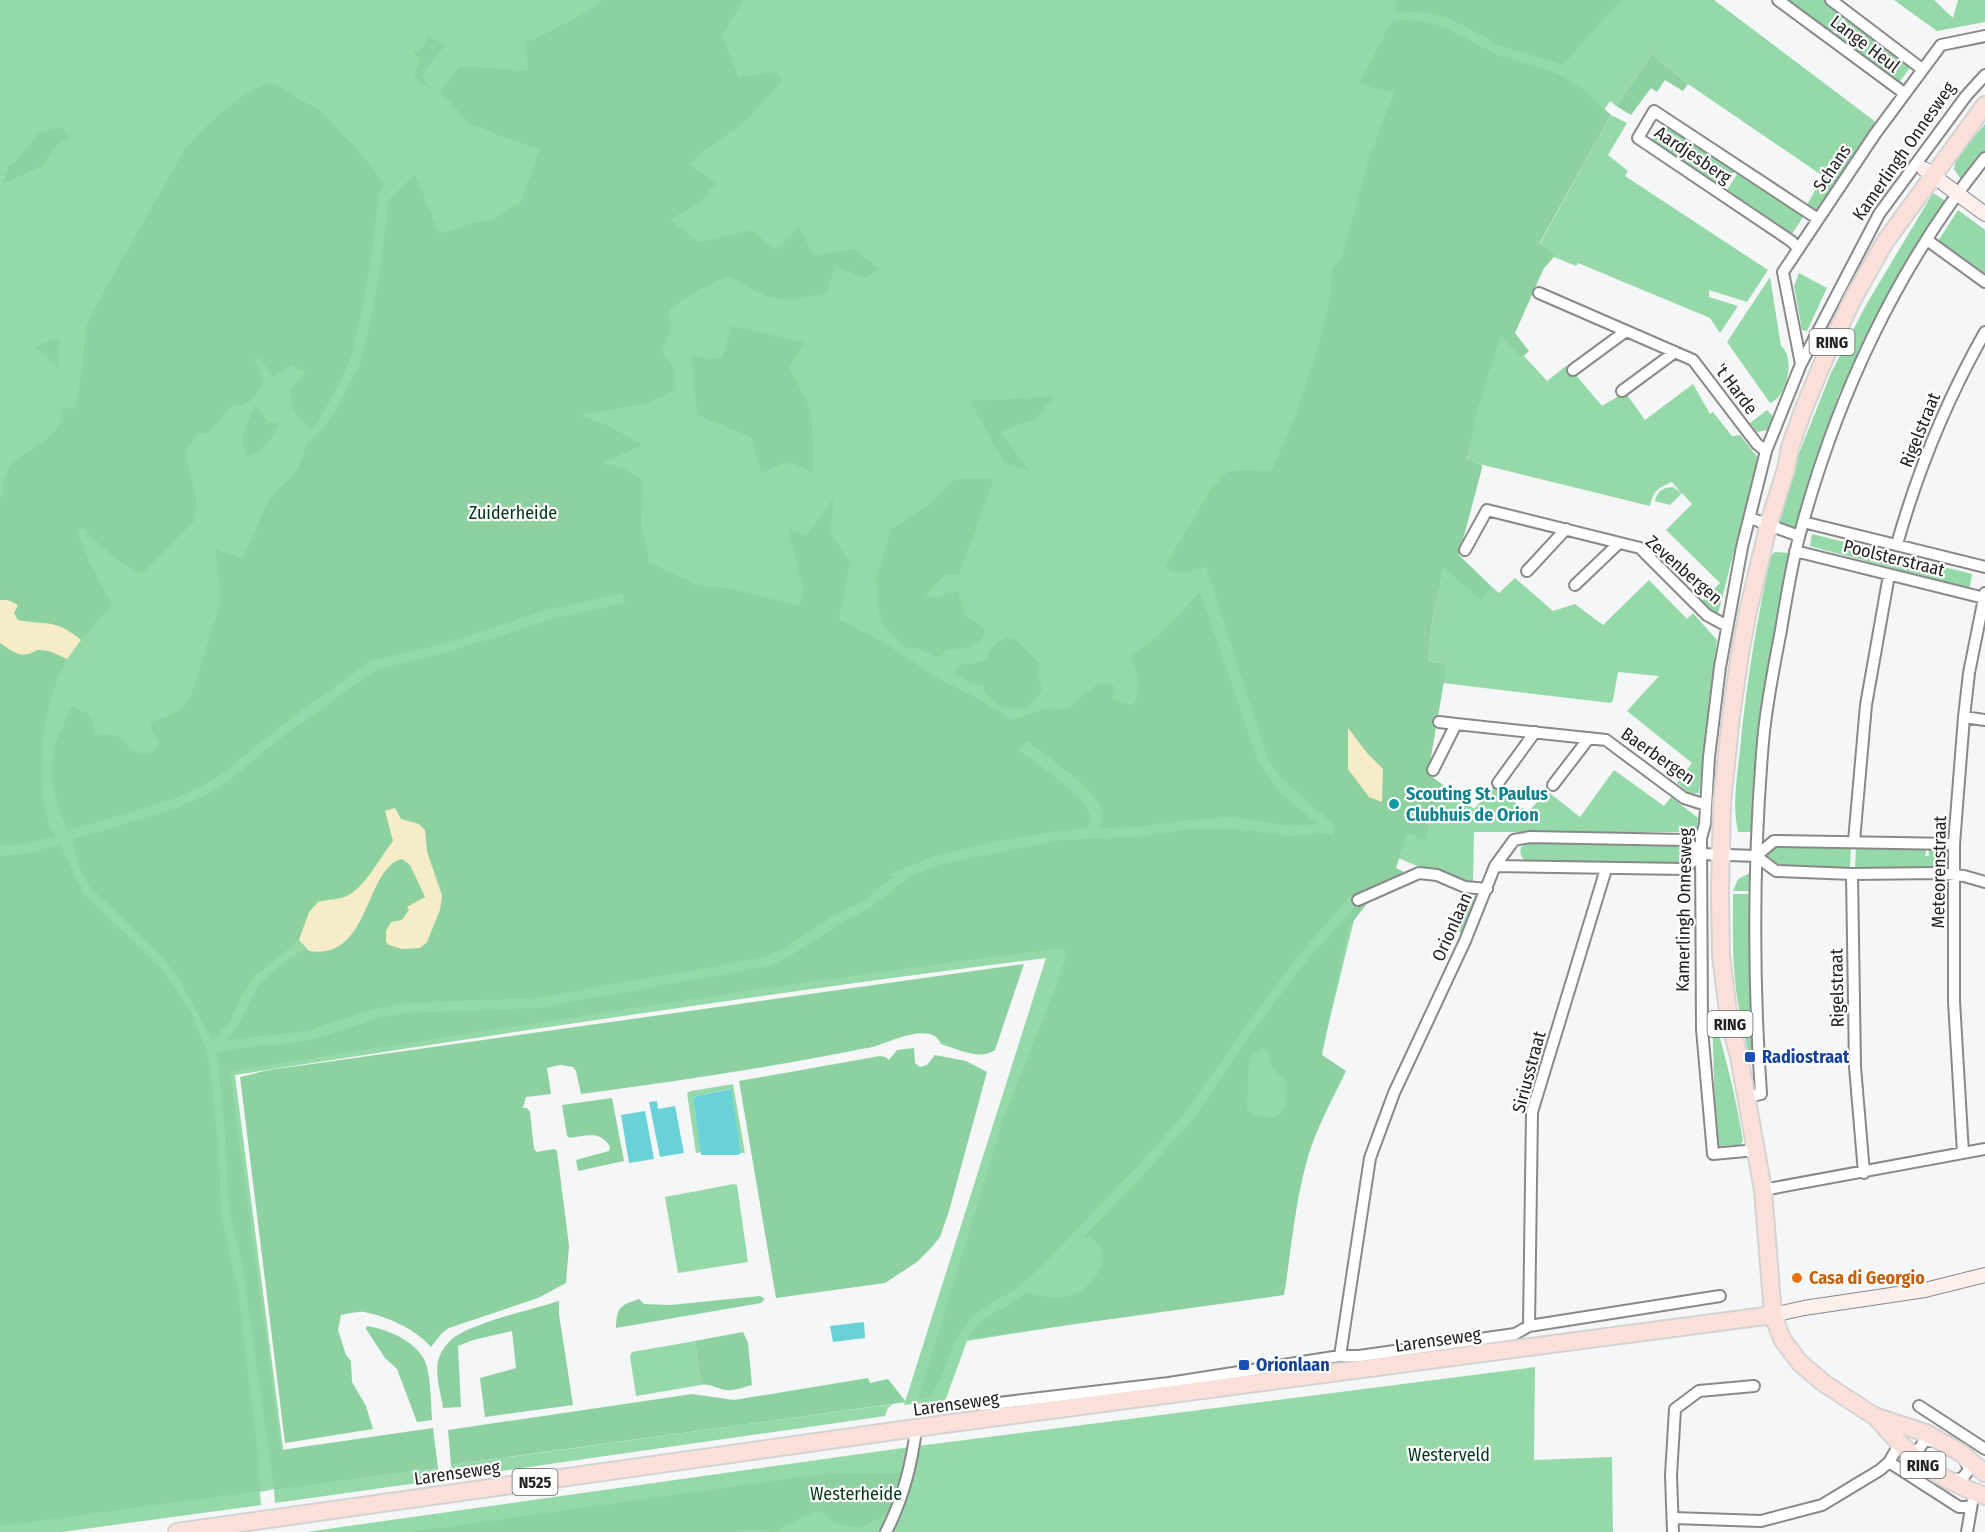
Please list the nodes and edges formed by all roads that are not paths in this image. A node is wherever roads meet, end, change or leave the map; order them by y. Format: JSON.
{"nodes":[{"id":1,"x":1779,"y":0,"type":"edge"},
{"id":2,"x":1831,"y":0,"type":"edge"},
{"id":3,"x":1985,"y":36,"type":"edge"},
{"id":4,"x":1922,"y":69,"type":"junction"},
{"id":5,"x":1985,"y":75,"type":"edge"},
{"id":6,"x":1904,"y":93,"type":"junction"},
{"id":7,"x":1985,"y":100,"type":"edge"},
{"id":8,"x":1985,"y":105,"type":"edge"},
{"id":9,"x":1985,"y":158,"type":"edge"},
{"id":10,"x":1924,"y":169,"type":"junction"},
{"id":11,"x":1958,"y":194,"type":"junction"},
{"id":12,"x":1985,"y":214,"type":"edge"},
{"id":13,"x":1818,"y":219,"type":"junction"},
{"id":14,"x":1927,"y":240,"type":"junction"},
{"id":15,"x":1798,"y":248,"type":"junction"},
{"id":16,"x":1985,"y":282,"type":"edge"},
{"id":17,"x":1539,"y":293,"type":"dead end"},
{"id":18,"x":1626,"y":331,"type":"junction"},
{"id":19,"x":1985,"y":332,"type":"edge"},
{"id":20,"x":1675,"y":352,"type":"junction"},
{"id":21,"x":1801,"y":364,"type":"junction"},
{"id":22,"x":1573,"y":370,"type":"dead end"},
{"id":23,"x":1622,"y":392,"type":"dead end"},
{"id":24,"x":1766,"y":451,"type":"junction"},
{"id":25,"x":1760,"y":521,"type":"junction"},
{"id":26,"x":1803,"y":522,"type":"junction"},
{"id":27,"x":1566,"y":529,"type":"junction"},
{"id":28,"x":1799,"y":536,"type":"junction"},
{"id":29,"x":1619,"y":543,"type":"junction"},
{"id":30,"x":1897,"y":544,"type":"junction"},
{"id":31,"x":1465,"y":549,"type":"dead end"},
{"id":32,"x":1795,"y":551,"type":"junction"},
{"id":33,"x":1985,"y":567,"type":"edge"},
{"id":34,"x":1527,"y":571,"type":"dead end"},
{"id":35,"x":1889,"y":575,"type":"junction"},
{"id":36,"x":1575,"y":585,"type":"dead end"},
{"id":37,"x":1984,"y":596,"type":"edge"},
{"id":38,"x":1727,"y":626,"type":"junction"},
{"id":39,"x":1964,"y":717,"type":"junction"},
{"id":40,"x":1985,"y":720,"type":"edge"},
{"id":41,"x":1439,"y":722,"type":"dead end"},
{"id":42,"x":1456,"y":724,"type":"junction"},
{"id":43,"x":1535,"y":732,"type":"junction"},
{"id":44,"x":1589,"y":738,"type":"junction"},
{"id":45,"x":1433,"y":770,"type":"dead end"},
{"id":46,"x":1498,"y":783,"type":"dead end"},
{"id":47,"x":1553,"y":785,"type":"dead end"},
{"id":48,"x":1706,"y":805,"type":"junction"},
{"id":49,"x":1854,"y":841,"type":"junction"},
{"id":50,"x":1954,"y":844,"type":"junction"},
{"id":51,"x":1701,"y":854,"type":"junction"},
{"id":52,"x":1721,"y":855,"type":"junction"},
{"id":53,"x":1756,"y":856,"type":"junction"},
{"id":54,"x":1495,"y":866,"type":"junction"},
{"id":55,"x":1606,"y":868,"type":"junction"},
{"id":56,"x":1852,"y":874,"type":"junction"},
{"id":57,"x":1954,"y":875,"type":"junction"},
{"id":58,"x":1985,"y":882,"type":"edge"},
{"id":59,"x":1487,"y":889,"type":"junction"},
{"id":60,"x":1358,"y":900,"type":"dead end"},
{"id":61,"x":1747,"y":1097,"type":"junction"},
{"id":62,"x":1985,"y":1149,"type":"edge"},
{"id":63,"x":1756,"y":1150,"type":"junction"},
{"id":64,"x":1963,"y":1153,"type":"junction"},
{"id":65,"x":1864,"y":1173,"type":"junction"},
{"id":66,"x":1763,"y":1190,"type":"junction"},
{"id":67,"x":1985,"y":1275,"type":"edge"},
{"id":68,"x":1720,"y":1296,"type":"dead end"},
{"id":69,"x":1773,"y":1315,"type":"junction"},
{"id":70,"x":1528,"y":1326,"type":"junction"},
{"id":71,"x":1340,"y":1356,"type":"junction"},
{"id":72,"x":1754,"y":1386,"type":"dead end"},
{"id":73,"x":981,"y":1406,"type":"dead end"},
{"id":74,"x":1919,"y":1406,"type":"dead end"},
{"id":75,"x":1874,"y":1416,"type":"junction"},
{"id":76,"x":916,"y":1429,"type":"junction"},
{"id":77,"x":1942,"y":1442,"type":"junction"},
{"id":78,"x":1899,"y":1445,"type":"junction"},
{"id":79,"x":1984,"y":1447,"type":"edge"},
{"id":80,"x":1961,"y":1453,"type":"junction"},
{"id":81,"x":1889,"y":1462,"type":"junction"},
{"id":82,"x":1922,"y":1464,"type":"junction"},
{"id":83,"x":1985,"y":1473,"type":"edge"},
{"id":84,"x":1947,"y":1480,"type":"junction"},
{"id":85,"x":1977,"y":1499,"type":"edge"},
{"id":86,"x":1673,"y":1518,"type":"junction"},
{"id":87,"x":177,"y":1532,"type":"edge"},
{"id":88,"x":886,"y":1532,"type":"edge"},
{"id":89,"x":1673,"y":1532,"type":"edge"},
{"id":90,"x":1967,"y":1532,"type":"edge"}],
"edges":[{"from":1,"to":6,"type":"street","name":"Lange Heul"},
{"from":2,"to":4,"type":"street","name":"Lange Heul"},
{"from":3,"to":4,"type":"street","name":"Schans"},
{"from":4,"to":6,"type":"street","name":"Schans"},
{"from":5,"to":10,"type":"street","name":"Kamerlingh Onnesweg"},
{"from":6,"to":13,"type":"street","name":"Schans"},
{"from":7,"to":10,"type":"main road","name":"Kamerlingh Onnesweg","number":"RING"},
{"from":8,"to":10,"type":"main road","name":"Kamerlingh Onnesweg","number":"RING"},
{"from":9,"to":11,"type":"street"},
{"from":10,"to":11,"type":"street"},
{"from":10,"to":21,"type":"street","name":"Kamerlingh Onnesweg"},
{"from":10,"to":25,"type":"main road","name":"Kamerlingh Onnesweg","number":"RING"},
{"from":11,"to":12,"type":"street"},
{"from":11,"to":14,"type":"street"},
{"from":13,"to":15,"type":"street","name":"Schans"},
{"from":13,"to":15,"type":"street","name":"Aardjesberg"},
{"from":14,"to":16,"type":"street"},
{"from":14,"to":26,"type":"street"},
{"from":15,"to":21,"type":"street","name":"Schans"},
{"from":17,"to":18,"type":"street","name":"'t Harde"},
{"from":18,"to":20,"type":"street","name":"'t Harde"},
{"from":18,"to":22,"type":"street"},
{"from":19,"to":30,"type":"street","name":"Rigelstraat"},
{"from":20,"to":23,"type":"street"},
{"from":20,"to":24,"type":"street","name":"'t Harde"},
{"from":21,"to":24,"type":"street","name":"Kamerlingh Onnesweg"},
{"from":24,"to":25,"type":"street","name":"Kamerlingh Onnesweg"},
{"from":25,"to":28,"type":"street"},
{"from":25,"to":38,"type":"street","name":"Kamerlingh Onnesweg"},
{"from":25,"to":52,"type":"main road","name":"Kamerlingh Onnesweg","number":"RING"},
{"from":26,"to":28,"type":"street"},
{"from":26,"to":30,"type":"street","name":"Poolsterstraat"},
{"from":27,"to":29,"type":"street","name":"Zevenbergen"},
{"from":27,"to":31,"type":"street","name":"Zevenbergen"},
{"from":27,"to":34,"type":"street"},
{"from":28,"to":32,"type":"street"},
{"from":29,"to":36,"type":"street","name":"Zevenbergen"},
{"from":29,"to":38,"type":"street","name":"Zevenbergen"},
{"from":30,"to":33,"type":"street","name":"Poolsterstraat"},
{"from":32,"to":35,"type":"street","name":"Poolsterstraat"},
{"from":32,"to":53,"type":"street"},
{"from":35,"to":37,"type":"street","name":"Poolsterstraat"},
{"from":35,"to":49,"type":"street"},
{"from":37,"to":39,"type":"street","name":"Meteorenstraat"},
{"from":38,"to":48,"type":"street","name":"Kamerlingh Onnesweg"},
{"from":39,"to":40,"type":"street"},
{"from":39,"to":50,"type":"street","name":"Meteorenstraat"},
{"from":41,"to":42,"type":"street","name":"Baerbergen"},
{"from":42,"to":43,"type":"street","name":"Baerbergen"},
{"from":42,"to":45,"type":"street"},
{"from":43,"to":44,"type":"street","name":"Baerbergen"},
{"from":43,"to":46,"type":"street"},
{"from":44,"to":47,"type":"street"},
{"from":44,"to":48,"type":"street","name":"Baerbergen"},
{"from":48,"to":51,"type":"street","name":"Kamerlingh Onnesweg"},
{"from":49,"to":50,"type":"street"},
{"from":49,"to":53,"type":"street"},
{"from":50,"to":57,"type":"street","name":"Meteorenstraat"},
{"from":51,"to":52,"type":"street","name":"Orionlaan"},
{"from":51,"to":54,"type":"street","name":"Orionlaan"},
{"from":51,"to":55,"type":"street"},
{"from":51,"to":63,"type":"street","name":"Kamerlingh Onnesweg"},
{"from":52,"to":53,"type":"street","name":"Orionlaan"},
{"from":52,"to":61,"type":"main road","name":"Kamerlingh Onnesweg","number":"RING"},
{"from":53,"to":56,"type":"street","name":"Orionlaan"},
{"from":53,"to":61,"type":"street"},
{"from":54,"to":55,"type":"street"},
{"from":54,"to":59,"type":"street","name":"Orionlaan"},
{"from":55,"to":70,"type":"street","name":"Siriusstraat"},
{"from":56,"to":57,"type":"street","name":"Orionlaan"},
{"from":56,"to":65,"type":"street","name":"Rigelstraat"},
{"from":57,"to":58,"type":"street","name":"Orionlaan"},
{"from":57,"to":64,"type":"street","name":"Meteorenstraat"},
{"from":59,"to":60,"type":"street","name":"Orionlaan"},
{"from":59,"to":71,"type":"street","name":"Orionlaan"},
{"from":61,"to":63,"type":"main road","name":"Kamerlingh Onnesweg","number":"RING"},
{"from":62,"to":64,"type":"street"},
{"from":63,"to":66,"type":"main road","name":"Kamerlingh Onnesweg","number":"RING"},
{"from":64,"to":65,"type":"street"},
{"from":65,"to":66,"type":"street"},
{"from":66,"to":69,"type":"main road","name":"Kamerlingh Onnesweg","number":"RING"},
{"from":67,"to":69,"type":"street"},
{"from":68,"to":70,"type":"street","name":"Larenseweg"},
{"from":69,"to":75,"type":"main road","number":"RING"},
{"from":69,"to":76,"type":"main road","name":"Larenseweg","number":"N525"},
{"from":70,"to":71,"type":"street","name":"Larenseweg"},
{"from":71,"to":73,"type":"street","name":"Larenseweg"},
{"from":72,"to":86,"type":"street"},
{"from":74,"to":79,"type":"street"},
{"from":75,"to":77,"type":"main road","number":"RING"},
{"from":75,"to":78,"type":"main road","number":"RING"},
{"from":76,"to":87,"type":"main road","name":"Larenseweg","number":"N525"},
{"from":76,"to":88,"type":"street"},
{"from":77,"to":80,"type":"main road","number":"RING"},
{"from":77,"to":82,"type":"street"},
{"from":78,"to":81,"type":"street"},
{"from":78,"to":82,"type":"main road","number":"RING"},
{"from":80,"to":83,"type":"main road","number":"RING"},
{"from":80,"to":84,"type":"street"},
{"from":81,"to":85,"type":"street"},
{"from":81,"to":86,"type":"street"},
{"from":82,"to":84,"type":"main road","number":"RING"},
{"from":84,"to":85,"type":"main road","number":"RING"},
{"from":85,"to":90,"type":"street"},
{"from":86,"to":89,"type":"street"}]}
